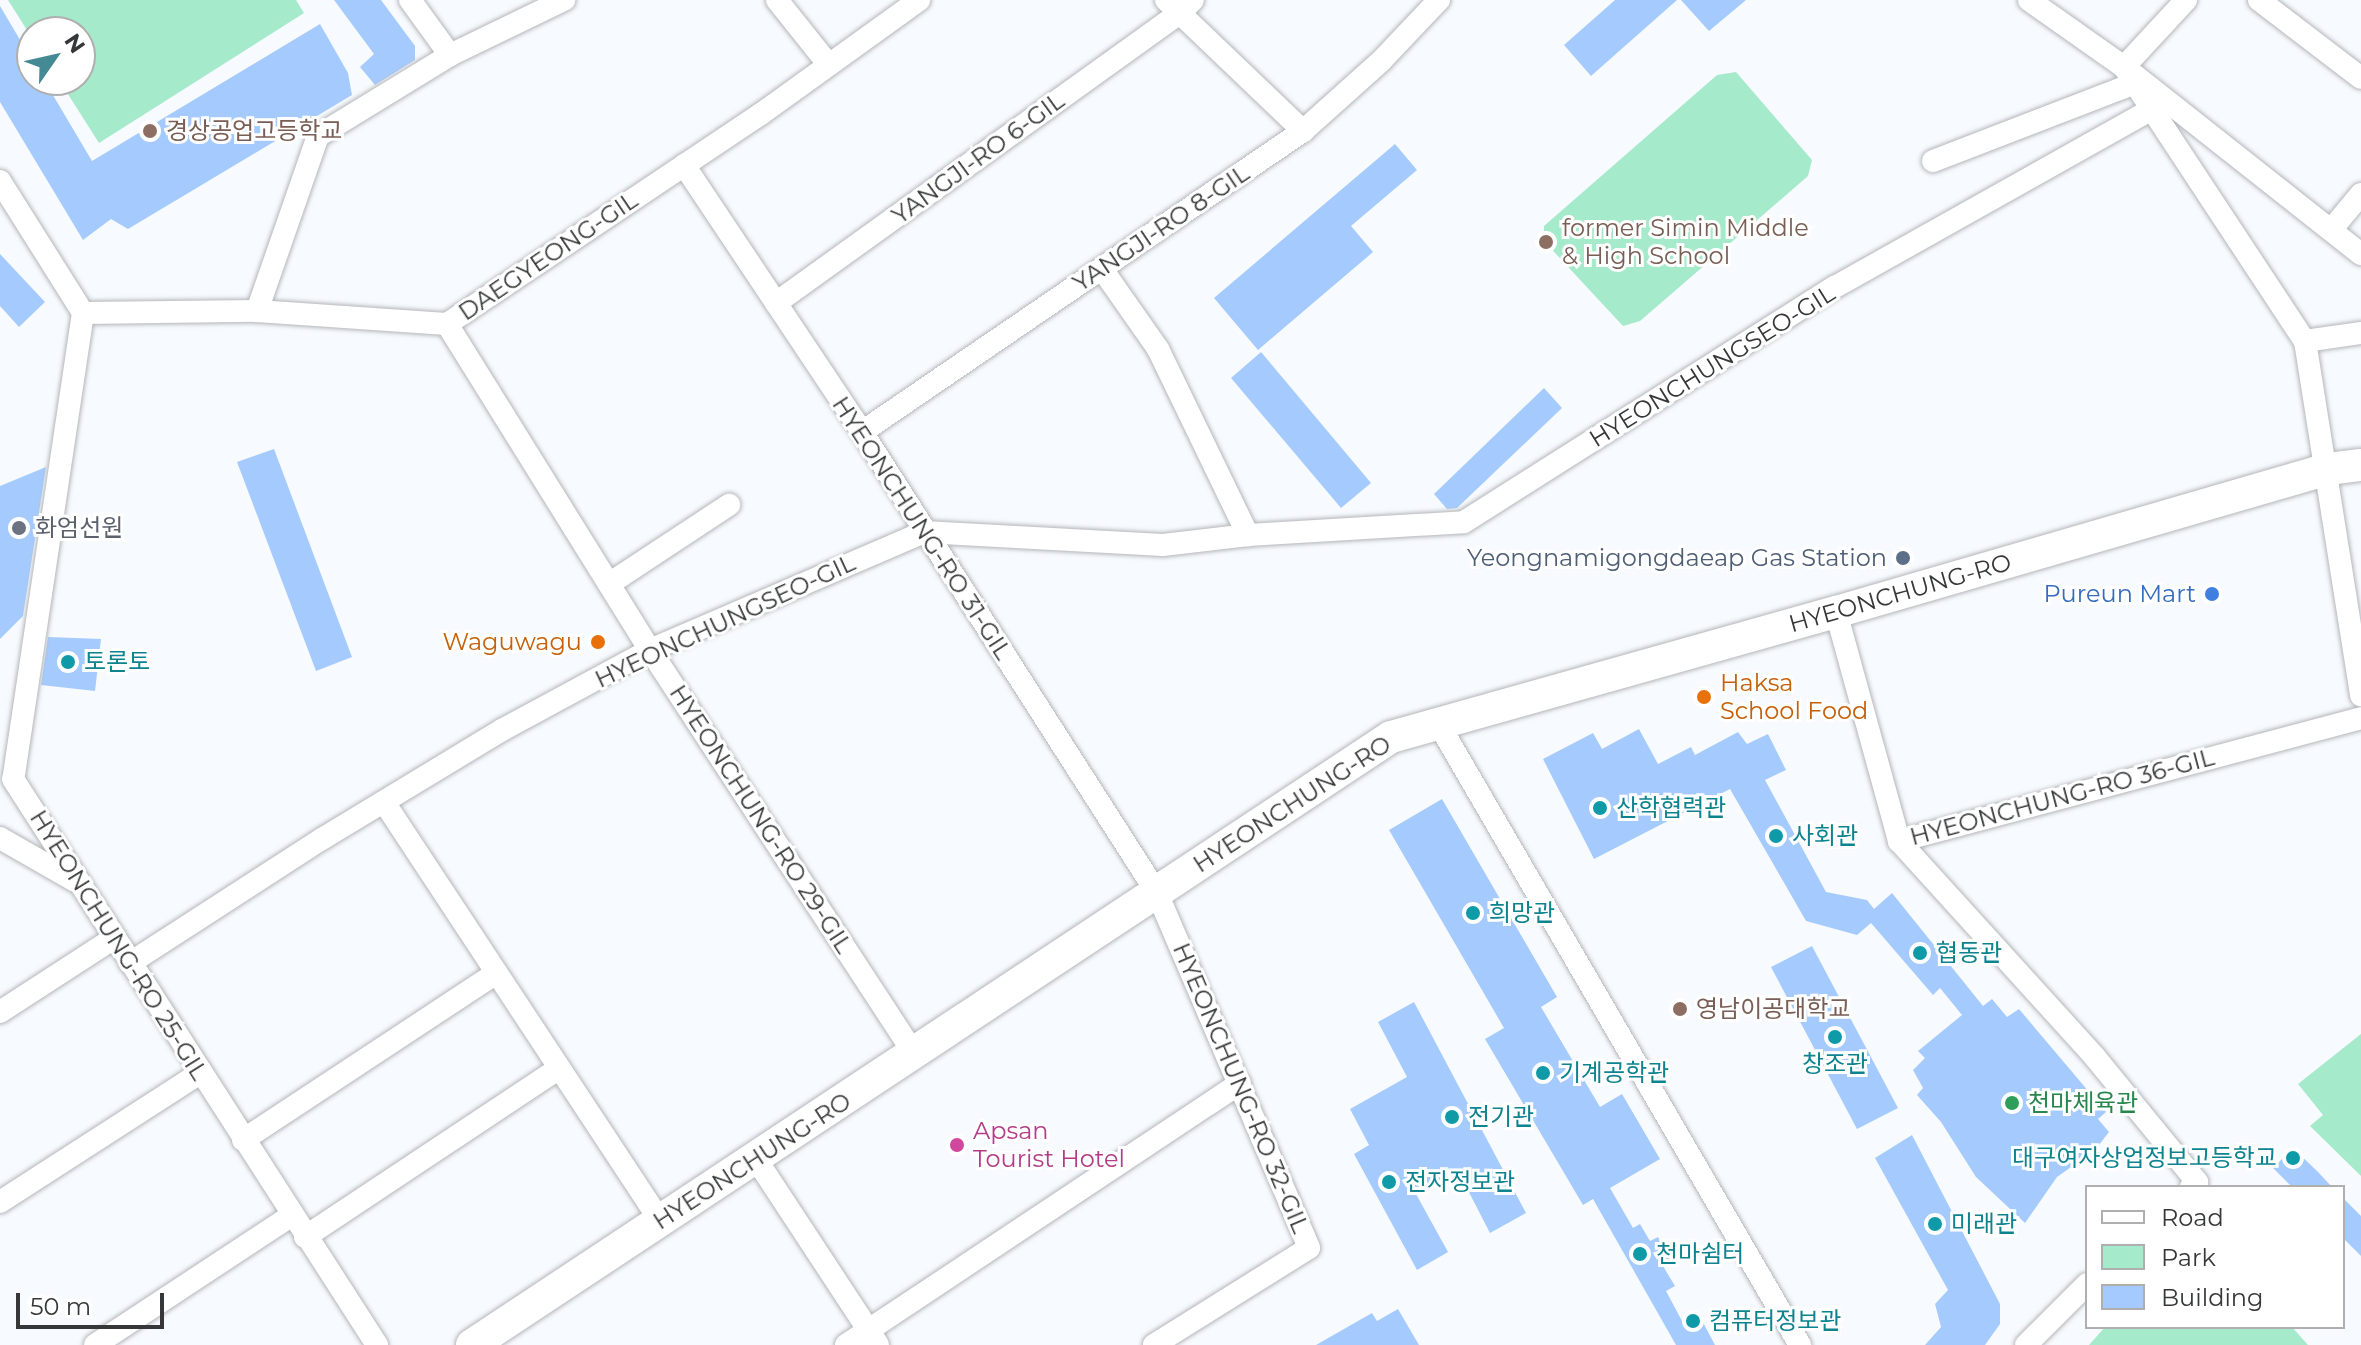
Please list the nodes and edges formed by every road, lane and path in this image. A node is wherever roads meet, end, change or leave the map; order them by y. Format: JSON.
{"nodes":[{"id":1,"x":410,"y":0,"type":"edge"},
{"id":2,"x":564,"y":0,"type":"edge"},
{"id":3,"x":777,"y":0,"type":"edge"},
{"id":4,"x":919,"y":0,"type":"edge"},
{"id":5,"x":1439,"y":0,"type":"edge"},
{"id":6,"x":2029,"y":0,"type":"edge"},
{"id":7,"x":2186,"y":0,"type":"edge"},
{"id":8,"x":2259,"y":0,"type":"edge"},
{"id":9,"x":1179,"y":4,"type":"edge"},
{"id":10,"x":450,"y":55,"type":"junction"},
{"id":11,"x":828,"y":64,"type":"junction"},
{"id":12,"x":2129,"y":75,"type":"junction"},
{"id":13,"x":2361,"y":78,"type":"edge"},
{"id":14,"x":2152,"y":109,"type":"junction"},
{"id":15,"x":1303,"y":131,"type":"junction"},
{"id":16,"x":1933,"y":161,"type":"dead end"},
{"id":17,"x":684,"y":165,"type":"junction"},
{"id":18,"x":0,"y":181,"type":"edge"},
{"id":19,"x":2361,"y":194,"type":"edge"},
{"id":20,"x":2331,"y":230,"type":"junction"},
{"id":21,"x":2361,"y":254,"type":"edge"},
{"id":22,"x":1102,"y":269,"type":"junction"},
{"id":23,"x":776,"y":303,"type":"junction"},
{"id":24,"x":257,"y":311,"type":"junction"},
{"id":25,"x":83,"y":313,"type":"junction"},
{"id":26,"x":447,"y":324,"type":"junction"},
{"id":27,"x":2361,"y":333,"type":"edge"},
{"id":28,"x":2305,"y":341,"type":"junction"},
{"id":29,"x":862,"y":432,"type":"junction"},
{"id":30,"x":2361,"y":465,"type":"edge"},
{"id":31,"x":2325,"y":470,"type":"junction"},
{"id":32,"x":729,"y":505,"type":"dead end"},
{"id":33,"x":924,"y":532,"type":"junction"},
{"id":34,"x":1248,"y":535,"type":"junction"},
{"id":35,"x":609,"y":584,"type":"junction"},
{"id":36,"x":1836,"y":612,"type":"junction"},
{"id":37,"x":650,"y":650,"type":"junction"},
{"id":38,"x":2358,"y":652,"type":"edge"},
{"id":39,"x":2361,"y":696,"type":"edge"},
{"id":40,"x":2361,"y":718,"type":"edge"},
{"id":41,"x":1438,"y":723,"type":"junction"},
{"id":42,"x":384,"y":802,"type":"junction"},
{"id":43,"x":0,"y":838,"type":"edge"},
{"id":44,"x":1899,"y":841,"type":"junction"},
{"id":45,"x":79,"y":883,"type":"junction"},
{"id":46,"x":1157,"y":893,"type":"junction"},
{"id":47,"x":114,"y":938,"type":"junction"},
{"id":48,"x":130,"y":963,"type":"junction"},
{"id":49,"x":496,"y":973,"type":"junction"},
{"id":50,"x":0,"y":1012,"type":"edge"},
{"id":51,"x":914,"y":1054,"type":"junction"},
{"id":52,"x":559,"y":1068,"type":"junction"},
{"id":53,"x":200,"y":1073,"type":"junction"},
{"id":54,"x":1240,"y":1083,"type":"junction"},
{"id":55,"x":243,"y":1140,"type":"junction"},
{"id":56,"x":756,"y":1159,"type":"junction"},
{"id":57,"x":2193,"y":1185,"type":"edge"},
{"id":58,"x":0,"y":1202,"type":"edge"},
{"id":59,"x":291,"y":1216,"type":"junction"},
{"id":60,"x":661,"y":1222,"type":"junction"},
{"id":61,"x":305,"y":1237,"type":"junction"},
{"id":62,"x":2085,"y":1286,"type":"edge"},
{"id":63,"x":873,"y":1338,"type":"edge"},
{"id":64,"x":1181,"y":1338,"type":"edge"},
{"id":65,"x":95,"y":1345,"type":"edge"},
{"id":66,"x":377,"y":1345,"type":"edge"},
{"id":67,"x":472,"y":1345,"type":"edge"},
{"id":68,"x":846,"y":1345,"type":"edge"},
{"id":69,"x":1154,"y":1345,"type":"edge"},
{"id":70,"x":1800,"y":1345,"type":"edge"},
{"id":71,"x":2026,"y":1345,"type":"edge"}],
"edges":[{"from":1,"to":10,"type":"street"},
{"from":2,"to":10,"type":"street"},
{"from":3,"to":11,"type":"street"},
{"from":4,"to":11,"type":"street","name":"DAEGYEONG-GIL"},
{"from":5,"to":15,"type":"street","name":"YANGJI-RO 8-GIL"},
{"from":6,"to":12,"type":"street"},
{"from":7,"to":12,"type":"street"},
{"from":8,"to":13,"type":"street"},
{"from":9,"to":15,"type":"street","name":"YANGJI-RO 6-GIL"},
{"from":9,"to":23,"type":"street","name":"YANGJI-RO 6-GIL"},
{"from":10,"to":24,"type":"street"},
{"from":11,"to":17,"type":"street","name":"DAEGYEONG-GIL"},
{"from":12,"to":14,"type":"street"},
{"from":12,"to":16,"type":"street"},
{"from":12,"to":20,"type":"street"},
{"from":14,"to":28,"type":"street"},
{"from":14,"to":34,"type":"street","name":"HYEONCHUNGSEO-GIL"},
{"from":15,"to":22,"type":"street","name":"YANGJI-RO 8-GIL"},
{"from":17,"to":23,"type":"street","name":"HYEONCHUNG-RO 31-GIL"},
{"from":17,"to":26,"type":"street","name":"DAEGYEONG-GIL"},
{"from":18,"to":25,"type":"street"},
{"from":19,"to":20,"type":"street"},
{"from":20,"to":21,"type":"street"},
{"from":22,"to":29,"type":"street","name":"YANGJI-RO 8-GIL"},
{"from":22,"to":34,"type":"street"},
{"from":23,"to":29,"type":"street","name":"HYEONCHUNG-RO 31-GIL"},
{"from":24,"to":25,"type":"street","name":"DAEGYEONG-GIL"},
{"from":24,"to":26,"type":"street","name":"DAEGYEONG-GIL"},
{"from":25,"to":45,"type":"street","name":"HYEONCHUNG-RO 25-GIL"},
{"from":26,"to":35,"type":"street","name":"HYEONCHUNG-RO 29-GIL"},
{"from":27,"to":28,"type":"street"},
{"from":28,"to":31,"type":"street"},
{"from":29,"to":33,"type":"street","name":"HYEONCHUNG-RO 31-GIL"},
{"from":30,"to":31,"type":"main road","name":"HYEONCHUNG-RO"},
{"from":31,"to":36,"type":"main road","name":"HYEONCHUNG-RO"},
{"from":31,"to":38,"type":"street"},
{"from":32,"to":35,"type":"street"},
{"from":33,"to":34,"type":"street","name":"HYEONCHUNGSEO-GIL"},
{"from":33,"to":37,"type":"street","name":"HYEONCHUNGSEO-GIL"},
{"from":33,"to":46,"type":"street","name":"HYEONCHUNG-RO 31-GIL"},
{"from":35,"to":37,"type":"street","name":"HYEONCHUNG-RO 29-GIL"},
{"from":36,"to":41,"type":"main road","name":"HYEONCHUNG-RO"},
{"from":36,"to":44,"type":"street","name":"HYEONCHUNG-RO 36-GIL"},
{"from":37,"to":42,"type":"street","name":"HYEONCHUNGSEO-GIL"},
{"from":37,"to":51,"type":"street","name":"HYEONCHUNG-RO 29-GIL"},
{"from":38,"to":39,"type":"street"},
{"from":40,"to":44,"type":"street","name":"HYEONCHUNG-RO 36-GIL"},
{"from":41,"to":46,"type":"main road","name":"HYEONCHUNG-RO"},
{"from":41,"to":70,"type":"street"},
{"from":42,"to":48,"type":"street","name":"HYEONCHUNGSEO-GIL"},
{"from":42,"to":49,"type":"street"},
{"from":43,"to":45,"type":"street"},
{"from":44,"to":57,"type":"street"},
{"from":45,"to":47,"type":"street","name":"HYEONCHUNG-RO 25-GIL"},
{"from":46,"to":51,"type":"main road","name":"HYEONCHUNG-RO"},
{"from":46,"to":54,"type":"street","name":"HYEONCHUNG-RO 32-GIL"},
{"from":47,"to":48,"type":"street","name":"HYEONCHUNG-RO 25-GIL"},
{"from":47,"to":50,"type":"street"},
{"from":48,"to":53,"type":"street","name":"HYEONCHUNG-RO 25-GIL"},
{"from":49,"to":52,"type":"street"},
{"from":49,"to":55,"type":"street"},
{"from":51,"to":56,"type":"main road","name":"HYEONCHUNG-RO"},
{"from":52,"to":60,"type":"street"},
{"from":52,"to":61,"type":"street"},
{"from":53,"to":55,"type":"street","name":"HYEONCHUNG-RO 25-GIL"},
{"from":53,"to":58,"type":"street"},
{"from":54,"to":63,"type":"street"},
{"from":54,"to":64,"type":"street","name":"HYEONCHUNG-RO 32-GIL"},
{"from":55,"to":59,"type":"street","name":"HYEONCHUNG-RO 25-GIL"},
{"from":56,"to":60,"type":"main road","name":"HYEONCHUNG-RO"},
{"from":56,"to":63,"type":"street"},
{"from":59,"to":61,"type":"street","name":"HYEONCHUNG-RO 25-GIL"},
{"from":59,"to":65,"type":"street"},
{"from":60,"to":67,"type":"main road","name":"HYEONCHUNG-RO"},
{"from":61,"to":66,"type":"street","name":"HYEONCHUNG-RO 25-GIL"},
{"from":62,"to":71,"type":"street"},
{"from":63,"to":68,"type":"street"},
{"from":64,"to":69,"type":"street","name":"HYEONCHUNG-RO 32-GIL"}]}
